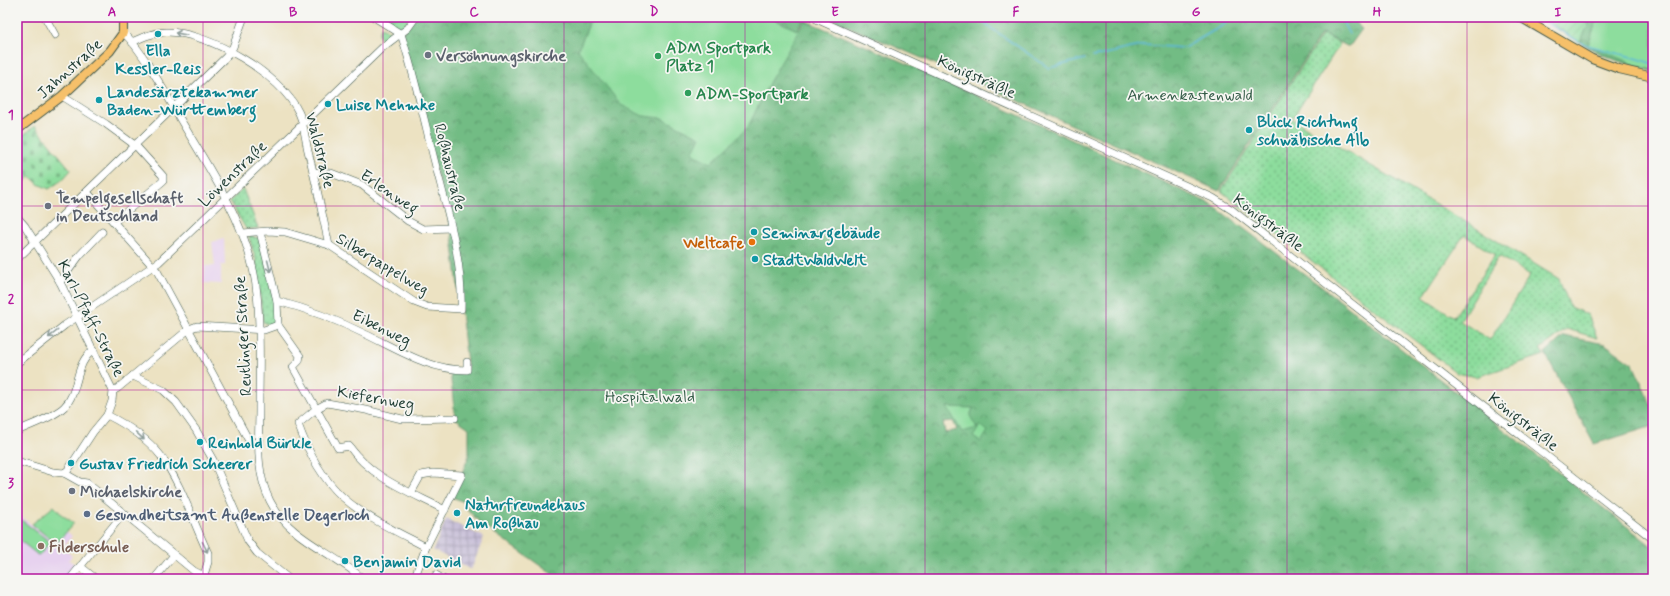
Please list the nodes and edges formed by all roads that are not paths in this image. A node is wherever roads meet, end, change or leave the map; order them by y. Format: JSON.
{"nodes":[{"id":1,"x":45,"y":17,"type":"edge"},
{"id":2,"x":123,"y":17,"type":"edge"},
{"id":3,"x":244,"y":17,"type":"edge"},
{"id":4,"x":374,"y":17,"type":"edge"},
{"id":5,"x":416,"y":17,"type":"edge"},
{"id":6,"x":812,"y":17,"type":"edge"},
{"id":7,"x":1520,"y":17,"type":"edge"},
{"id":8,"x":123,"y":33,"type":"junction"},
{"id":9,"x":401,"y":34,"type":"junction"},
{"id":10,"x":55,"y":35,"type":"dead end"},
{"id":11,"x":132,"y":42,"type":"junction"},
{"id":12,"x":230,"y":52,"type":"junction"},
{"id":13,"x":1653,"y":77,"type":"edge"},
{"id":14,"x":62,"y":96,"type":"junction"},
{"id":15,"x":175,"y":108,"type":"junction"},
{"id":16,"x":302,"y":124,"type":"junction"},
{"id":17,"x":17,"y":130,"type":"edge"},
{"id":18,"x":136,"y":146,"type":"junction"},
{"id":19,"x":313,"y":172,"type":"junction"},
{"id":20,"x":87,"y":192,"type":"junction"},
{"id":21,"x":225,"y":198,"type":"junction"},
{"id":22,"x":17,"y":217,"type":"edge"},
{"id":23,"x":115,"y":221,"type":"junction"},
{"id":24,"x":452,"y":228,"type":"junction"},
{"id":25,"x":102,"y":232,"type":"dead end"},
{"id":26,"x":260,"y":232,"type":"junction"},
{"id":27,"x":243,"y":233,"type":"junction"},
{"id":28,"x":36,"y":242,"type":"junction"},
{"id":29,"x":330,"y":246,"type":"junction"},
{"id":30,"x":17,"y":259,"type":"edge"},
{"id":31,"x":154,"y":266,"type":"junction"},
{"id":32,"x":60,"y":282,"type":"junction"},
{"id":33,"x":277,"y":301,"type":"junction"},
{"id":34,"x":461,"y":309,"type":"joint"},
{"id":35,"x":77,"y":316,"type":"junction"},
{"id":36,"x":278,"y":325,"type":"junction"},
{"id":37,"x":189,"y":329,"type":"junction"},
{"id":38,"x":259,"y":330,"type":"junction"},
{"id":39,"x":94,"y":350,"type":"junction"},
{"id":40,"x":467,"y":362,"type":"dead end"},
{"id":41,"x":17,"y":363,"type":"edge"},
{"id":42,"x":133,"y":376,"type":"junction"},
{"id":43,"x":113,"y":390,"type":"junction"},
{"id":44,"x":316,"y":409,"type":"junction"},
{"id":45,"x":107,"y":415,"type":"junction"},
{"id":46,"x":455,"y":418,"type":"dead end"},
{"id":47,"x":17,"y":431,"type":"edge"},
{"id":48,"x":258,"y":444,"type":"junction"},
{"id":49,"x":17,"y":461,"type":"edge"},
{"id":50,"x":64,"y":473,"type":"junction"},
{"id":51,"x":412,"y":493,"type":"junction"},
{"id":52,"x":445,"y":510,"type":"junction"},
{"id":53,"x":122,"y":514,"type":"junction"},
{"id":54,"x":1653,"y":539,"type":"edge"},
{"id":55,"x":426,"y":547,"type":"junction"},
{"id":56,"x":174,"y":555,"type":"junction"},
{"id":57,"x":80,"y":566,"type":"junction"},
{"id":58,"x":436,"y":575,"type":"dead end"},
{"id":59,"x":207,"y":577,"type":"edge"},
{"id":60,"x":70,"y":579,"type":"edge"},
{"id":61,"x":96,"y":579,"type":"edge"},
{"id":62,"x":154,"y":579,"type":"edge"},
{"id":63,"x":289,"y":579,"type":"edge"},
{"id":64,"x":363,"y":579,"type":"edge"},
{"id":65,"x":414,"y":579,"type":"edge"},
{"id":66,"x":443,"y":579,"type":"edge"}],
"edges":[{"from":1,"to":10,"type":"street"},
{"from":2,"to":8,"type":"main road","name":"Jahnstraße"},
{"from":3,"to":12,"type":"street"},
{"from":4,"to":9,"type":"street"},
{"from":5,"to":9,"type":"street","name":"Löwenstraße"},
{"from":6,"to":54,"type":"street","name":"Königsträßle"},
{"from":7,"to":13,"type":"main road"},
{"from":8,"to":11,"type":"street","name":"Reutlinger Straße"},
{"from":8,"to":14,"type":"main road","name":"Jahnstraße"},
{"from":9,"to":16,"type":"street","name":"Löwenstraße"},
{"from":9,"to":24,"type":"street","name":"Roßhaustraße"},
{"from":12,"to":11,"type":"street","name":"Waldstraße","one_way":true},
{"from":11,"to":15,"type":"street","name":"Reutlinger Straße"},
{"from":12,"to":15,"type":"street"},
{"from":12,"to":16,"type":"street","name":"Waldstraße"},
{"from":14,"to":17,"type":"main road","name":"Jahnstraße"},
{"from":14,"to":18,"type":"street"},
{"from":15,"to":18,"type":"street"},
{"from":15,"to":21,"type":"street","name":"Reutlinger Straße"},
{"from":16,"to":19,"type":"street","name":"Waldstraße"},
{"from":16,"to":21,"type":"street","name":"Löwenstraße"},
{"from":18,"to":20,"type":"street"},
{"from":18,"to":23,"type":"street"},
{"from":19,"to":24,"type":"street","name":"Erlenweg"},
{"from":19,"to":29,"type":"street","name":"Waldstraße"},
{"from":20,"to":23,"type":"street"},
{"from":20,"to":28,"type":"street"},
{"from":21,"to":27,"type":"street","name":"Reutlinger Straße"},
{"from":21,"to":31,"type":"street","name":"Löwenstraße"},
{"from":22,"to":28,"type":"street","name":"Karl-Pfaff-Straße"},
{"from":23,"to":31,"type":"street"},
{"from":24,"to":34,"type":"street","name":"Roßhaustraße"},
{"from":25,"to":32,"type":"street"},
{"from":26,"to":27,"type":"street","name":"Silberpappelweg"},
{"from":26,"to":29,"type":"street","name":"Silberpappelweg"},
{"from":26,"to":33,"type":"street","name":"Reutlinger Straße","one_way":true},
{"from":27,"to":38,"type":"street","name":"Reutlinger Straße"},
{"from":28,"to":30,"type":"street"},
{"from":28,"to":32,"type":"street","name":"Karl-Pfaff-Straße"},
{"from":29,"to":34,"type":"street","name":"Silberpappelweg"},
{"from":31,"to":35,"type":"street","name":"Löwenstraße"},
{"from":31,"to":37,"type":"street"},
{"from":32,"to":35,"type":"street","name":"Karl-Pfaff-Straße"},
{"from":33,"to":36,"type":"street","name":"Reutlinger Straße"},
{"from":33,"to":40,"type":"street","name":"Eibenweg"},
{"from":35,"to":39,"type":"street","name":"Karl-Pfaff-Straße"},
{"from":35,"to":41,"type":"street","name":"Löwenstraße","one_way":true},
{"from":36,"to":38,"type":"street"},
{"from":36,"to":44,"type":"street"},
{"from":37,"to":38,"type":"street"},
{"from":37,"to":42,"type":"street"},
{"from":37,"to":48,"type":"street"},
{"from":38,"to":48,"type":"street","name":"Reutlinger Straße"},
{"from":39,"to":43,"type":"street","name":"Karl-Pfaff-Straße"},
{"from":39,"to":47,"type":"street"},
{"from":42,"to":43,"type":"street"},
{"from":42,"to":63,"type":"street"},
{"from":43,"to":45,"type":"street","name":"Karl-Pfaff-Straße"},
{"from":44,"to":46,"type":"street","name":"Kiefernweg"},
{"from":44,"to":51,"type":"street"},
{"from":44,"to":55,"type":"street"},
{"from":45,"to":50,"type":"street","name":"Karl-Pfaff-Straße"},
{"from":45,"to":59,"type":"street","one_way":true},
{"from":48,"to":64,"type":"street","name":"Reutlinger Straße"},
{"from":49,"to":50,"type":"street"},
{"from":50,"to":53,"type":"street"},
{"from":51,"to":52,"type":"street"},
{"from":51,"to":52,"type":"street"},
{"from":52,"to":55,"type":"street"},
{"from":53,"to":56,"type":"street"},
{"from":53,"to":57,"type":"street"},
{"from":55,"to":65,"type":"street"},
{"from":56,"to":59,"type":"street"},
{"from":56,"to":62,"type":"street"},
{"from":57,"to":60,"type":"street"},
{"from":57,"to":61,"type":"street"},
{"from":58,"to":66,"type":"street"}]}
